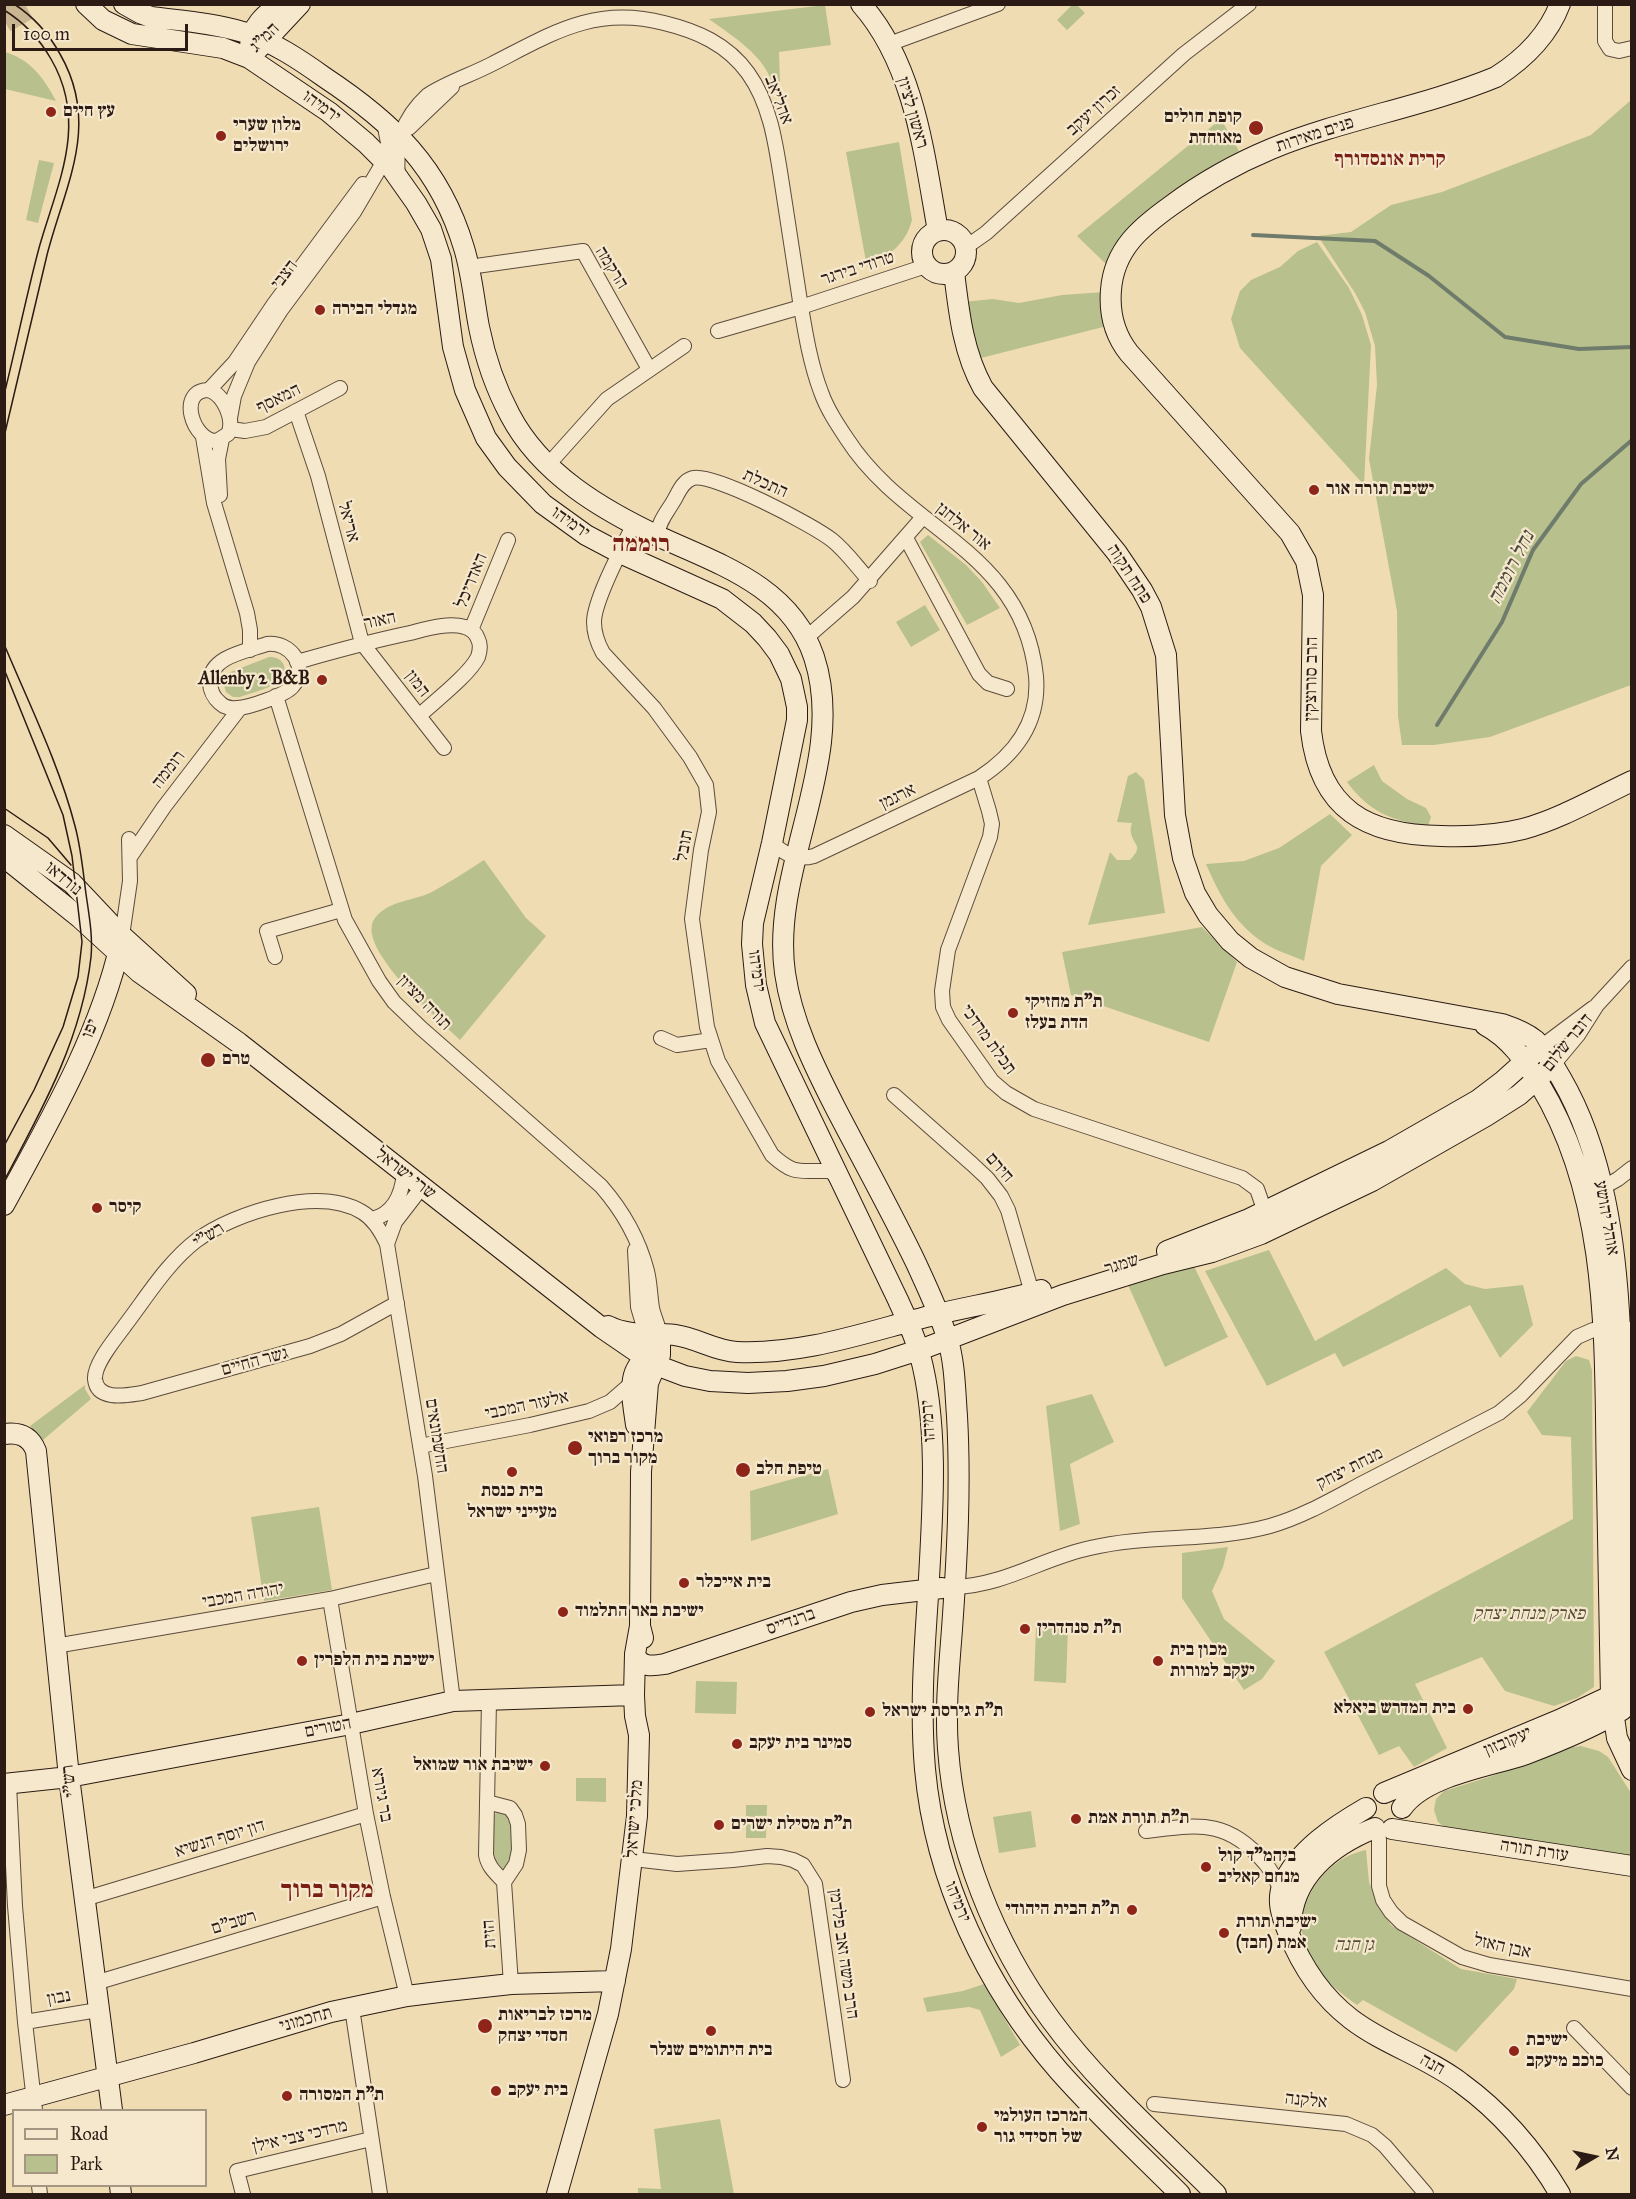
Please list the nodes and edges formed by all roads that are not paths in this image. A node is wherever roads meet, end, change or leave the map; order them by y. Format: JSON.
{"nodes":[{"id":1,"x":86,"y":4,"type":"edge"},
{"id":2,"x":124,"y":4,"type":"edge"},
{"id":3,"x":861,"y":4,"type":"edge"},
{"id":4,"x":998,"y":4,"type":"edge"},
{"id":5,"x":1249,"y":4,"type":"edge"},
{"id":6,"x":1560,"y":4,"type":"edge"},
{"id":7,"x":1605,"y":4,"type":"edge"},
{"id":8,"x":291,"y":7,"type":"edge"},
{"id":9,"x":258,"y":38,"type":"junction"},
{"id":10,"x":889,"y":44,"type":"junction"},
{"id":11,"x":1632,"y":48,"type":"edge"},
{"id":12,"x":249,"y":58,"type":"junction"},
{"id":13,"x":299,"y":60,"type":"junction"},
{"id":14,"x":392,"y":149,"type":"junction"},
{"id":15,"x":938,"y":231,"type":"junction"},
{"id":16,"x":966,"y":247,"type":"junction"},
{"id":17,"x":926,"y":266,"type":"junction"},
{"id":18,"x":469,"y":267,"type":"junction"},
{"id":19,"x":954,"y":272,"type":"junction"},
{"id":20,"x":801,"y":307,"type":"junction"},
{"id":21,"x":1111,"y":309,"type":"joint"},
{"id":22,"x":718,"y":331,"type":"dead end"},
{"id":23,"x":684,"y":346,"type":"dead end"},
{"id":24,"x":649,"y":369,"type":"junction"},
{"id":25,"x":340,"y":388,"type":"dead end"},
{"id":26,"x":209,"y":390,"type":"junction"},
{"id":27,"x":296,"y":411,"type":"junction"},
{"id":28,"x":228,"y":429,"type":"junction"},
{"id":29,"x":203,"y":437,"type":"junction"},
{"id":30,"x":547,"y":466,"type":"junction"},
{"id":31,"x":923,"y":517,"type":"junction"},
{"id":32,"x":634,"y":524,"type":"junction"},
{"id":33,"x":660,"y":528,"type":"junction"},
{"id":34,"x":223,"y":530,"type":"junction"},
{"id":35,"x":906,"y":538,"type":"junction"},
{"id":36,"x":508,"y":540,"type":"dead end"},
{"id":37,"x":620,"y":553,"type":"junction"},
{"id":38,"x":870,"y":581,"type":"junction"},
{"id":39,"x":471,"y":630,"type":"junction"},
{"id":40,"x":806,"y":638,"type":"junction"},
{"id":41,"x":363,"y":643,"type":"junction"},
{"id":42,"x":250,"y":650,"type":"junction"},
{"id":43,"x":297,"y":662,"type":"junction"},
{"id":44,"x":1006,"y":689,"type":"dead end"},
{"id":45,"x":276,"y":696,"type":"junction"},
{"id":46,"x":240,"y":708,"type":"junction"},
{"id":47,"x":419,"y":716,"type":"junction"},
{"id":48,"x":444,"y":748,"type":"dead end"},
{"id":49,"x":979,"y":778,"type":"junction"},
{"id":50,"x":1632,"y":781,"type":"edge"},
{"id":51,"x":4,"y":835,"type":"edge"},
{"id":52,"x":129,"y":839,"type":"dead end"},
{"id":53,"x":772,"y":843,"type":"junction"},
{"id":54,"x":797,"y":852,"type":"junction"},
{"id":55,"x":4,"y":857,"type":"edge"},
{"id":56,"x":130,"y":857,"type":"junction"},
{"id":57,"x":341,"y":910,"type":"junction"},
{"id":58,"x":1208,"y":915,"type":"joint"},
{"id":59,"x":117,"y":942,"type":"junction"},
{"id":60,"x":275,"y":957,"type":"dead end"},
{"id":61,"x":1632,"y":968,"type":"edge"},
{"id":62,"x":139,"y":972,"type":"junction"},
{"id":63,"x":107,"y":990,"type":"junction"},
{"id":64,"x":1597,"y":1005,"type":"junction"},
{"id":65,"x":1463,"y":1017,"type":"junction"},
{"id":66,"x":661,"y":1038,"type":"dead end"},
{"id":67,"x":711,"y":1040,"type":"junction"},
{"id":68,"x":239,"y":1043,"type":"junction"},
{"id":69,"x":1541,"y":1047,"type":"junction"},
{"id":70,"x":1525,"y":1061,"type":"junction"},
{"id":71,"x":1553,"y":1065,"type":"junction"},
{"id":72,"x":1536,"y":1080,"type":"junction"},
{"id":73,"x":894,"y":1095,"type":"dead end"},
{"id":74,"x":824,"y":1146,"type":"junction"},
{"id":75,"x":1632,"y":1168,"type":"edge"},
{"id":76,"x":815,"y":1171,"type":"junction"},
{"id":77,"x":404,"y":1173,"type":"junction"},
{"id":78,"x":841,"y":1182,"type":"junction"},
{"id":79,"x":422,"y":1187,"type":"junction"},
{"id":80,"x":1602,"y":1188,"type":"junction"},
{"id":81,"x":4,"y":1205,"type":"edge"},
{"id":82,"x":1265,"y":1212,"type":"junction"},
{"id":83,"x":372,"y":1219,"type":"junction"},
{"id":84,"x":1285,"y":1223,"type":"junction"},
{"id":85,"x":387,"y":1244,"type":"junction"},
{"id":86,"x":1032,"y":1293,"type":"junction"},
{"id":87,"x":397,"y":1303,"type":"junction"},
{"id":88,"x":571,"y":1305,"type":"junction"},
{"id":89,"x":938,"y":1314,"type":"junction"},
{"id":90,"x":908,"y":1322,"type":"junction"},
{"id":91,"x":1615,"y":1332,"type":"edge"},
{"id":92,"x":653,"y":1334,"type":"junction"},
{"id":93,"x":617,"y":1339,"type":"junction"},
{"id":94,"x":948,"y":1339,"type":"junction"},
{"id":95,"x":919,"y":1350,"type":"junction"},
{"id":96,"x":650,"y":1361,"type":"junction"},
{"id":97,"x":874,"y":1364,"type":"junction"},
{"id":98,"x":924,"y":1372,"type":"junction"},
{"id":99,"x":633,"y":1382,"type":"junction"},
{"id":100,"x":105,"y":1393,"type":"joint"},
{"id":101,"x":4,"y":1434,"type":"edge"},
{"id":102,"x":420,"y":1446,"type":"junction"},
{"id":103,"x":641,"y":1472,"type":"junction"},
{"id":104,"x":1628,"y":1475,"type":"edge"},
{"id":105,"x":1628,"y":1529,"type":"edge"},
{"id":106,"x":436,"y":1574,"type":"junction"},
{"id":107,"x":955,"y":1583,"type":"junction"},
{"id":108,"x":928,"y":1589,"type":"junction"},
{"id":109,"x":330,"y":1599,"type":"junction"},
{"id":110,"x":55,"y":1646,"type":"junction"},
{"id":111,"x":641,"y":1660,"type":"junction"},
{"id":112,"x":1631,"y":1697,"type":"edge"},
{"id":113,"x":453,"y":1701,"type":"junction"},
{"id":114,"x":489,"y":1701,"type":"junction"},
{"id":115,"x":639,"y":1703,"type":"junction"},
{"id":116,"x":1612,"y":1706,"type":"junction"},
{"id":117,"x":351,"y":1724,"type":"junction"},
{"id":118,"x":1632,"y":1770,"type":"edge"},
{"id":119,"x":69,"y":1777,"type":"junction"},
{"id":120,"x":7,"y":1784,"type":"edge"},
{"id":121,"x":1384,"y":1794,"type":"junction"},
{"id":122,"x":487,"y":1802,"type":"junction"},
{"id":123,"x":1366,"y":1808,"type":"junction"},
{"id":124,"x":1402,"y":1810,"type":"junction"},
{"id":125,"x":366,"y":1814,"type":"junction"},
{"id":126,"x":1383,"y":1829,"type":"junction"},
{"id":127,"x":1146,"y":1831,"type":"dead end"},
{"id":128,"x":1437,"y":1836,"type":"junction"},
{"id":129,"x":633,"y":1858,"type":"junction"},
{"id":130,"x":1632,"y":1866,"type":"edge"},
{"id":131,"x":504,"y":1882,"type":"junction"},
{"id":132,"x":383,"y":1897,"type":"junction"},
{"id":133,"x":1287,"y":1897,"type":"junction"},
{"id":134,"x":84,"y":1899,"type":"junction"},
{"id":135,"x":611,"y":1981,"type":"junction"},
{"id":136,"x":95,"y":1983,"type":"junction"},
{"id":137,"x":511,"y":1984,"type":"junction"},
{"id":138,"x":1632,"y":1989,"type":"edge"},
{"id":139,"x":407,"y":1996,"type":"junction"},
{"id":140,"x":352,"y":2008,"type":"junction"},
{"id":141,"x":98,"y":2010,"type":"junction"},
{"id":142,"x":25,"y":2022,"type":"junction"},
{"id":143,"x":1574,"y":2028,"type":"dead end"},
{"id":144,"x":108,"y":2077,"type":"junction"},
{"id":145,"x":843,"y":2080,"type":"dead end"},
{"id":146,"x":1632,"y":2088,"type":"edge"},
{"id":147,"x":35,"y":2104,"type":"edge"},
{"id":148,"x":1154,"y":2104,"type":"dead end"},
{"id":149,"x":4,"y":2105,"type":"edge"},
{"id":150,"x":112,"y":2109,"type":"edge"},
{"id":151,"x":371,"y":2139,"type":"junction"},
{"id":152,"x":243,"y":2194,"type":"edge"},
{"id":153,"x":380,"y":2194,"type":"edge"},
{"id":154,"x":557,"y":2194,"type":"edge"},
{"id":155,"x":1180,"y":2194,"type":"edge"},
{"id":156,"x":1216,"y":2194,"type":"edge"},
{"id":157,"x":1426,"y":2194,"type":"edge"},
{"id":158,"x":1560,"y":2194,"type":"edge"}],
"edges":[{"from":1,"to":12,"type":"street","name":"ירמיהו"},
{"from":2,"to":9,"type":"street","name":"ירמיהו"},
{"from":3,"to":10,"type":"street","name":"ראשון לציון"},
{"from":4,"to":10,"type":"street"},
{"from":5,"to":16,"type":"street","name":"זכרון יעקב"},
{"from":6,"to":21,"type":"street","name":"פנים מאירות"},
{"from":7,"to":11,"type":"street"},
{"from":8,"to":9,"type":"street","name":"המ\"ג"},
{"from":8,"to":13,"type":"street"},
{"from":9,"to":12,"type":"street","name":"המ\"ג"},
{"from":9,"to":13,"type":"street","name":"ירמיהו"},
{"from":10,"to":15,"type":"street","name":"ראשון לציון"},
{"from":12,"to":14,"type":"street","name":"ירמיהו"},
{"from":13,"to":14,"type":"street","name":"ירמיהו"},
{"from":14,"to":18,"type":"street","name":"ירמיהו"},
{"from":14,"to":20,"type":"street","name":"אהליאב"},
{"from":14,"to":26,"type":"street","name":"הצבי"},
{"from":14,"to":28,"type":"street","name":"הצבי"},
{"from":14,"to":37,"type":"street","name":"ירמיהו"},
{"from":15,"to":16,"type":"street"},
{"from":15,"to":17,"type":"street"},
{"from":16,"to":19,"type":"street"},
{"from":17,"to":19,"type":"street"},
{"from":17,"to":20,"type":"street","name":"טרודי בירגר"},
{"from":18,"to":24,"type":"street","name":"הרקמה"},
{"from":18,"to":30,"type":"street","name":"ירמיהו"},
{"from":19,"to":58,"type":"street","name":"פתח תקוה"},
{"from":20,"to":22,"type":"street","name":"טרודי בירגר"},
{"from":20,"to":31,"type":"street","name":"אור אלחנן"},
{"from":21,"to":50,"type":"street","name":"הרב סורוצקין"},
{"from":23,"to":24,"type":"street"},
{"from":24,"to":30,"type":"street"},
{"from":25,"to":27,"type":"street","name":"המאסף"},
{"from":26,"to":28,"type":"street"},
{"from":26,"to":29,"type":"street"},
{"from":27,"to":28,"type":"street","name":"המאסף"},
{"from":27,"to":41,"type":"street","name":"אריאל"},
{"from":28,"to":29,"type":"street"},
{"from":28,"to":34,"type":"street","name":"הצבי"},
{"from":29,"to":34,"type":"street","name":"הצבי"},
{"from":30,"to":32,"type":"street","name":"ירמיהו"},
{"from":31,"to":35,"type":"street"},
{"from":31,"to":49,"type":"street","name":"אור אלחנן"},
{"from":32,"to":33,"type":"street","name":"ירמיהו"},
{"from":32,"to":37,"type":"street","name":"תובל"},
{"from":33,"to":38,"type":"street","name":"התכלת"},
{"from":33,"to":40,"type":"street","name":"ירמיהו"},
{"from":34,"to":42,"type":"street","name":"הצבי"},
{"from":35,"to":38,"type":"street"},
{"from":35,"to":44,"type":"street"},
{"from":36,"to":39,"type":"street","name":"האדריכל"},
{"from":37,"to":53,"type":"street","name":"ירמיהו"},
{"from":37,"to":67,"type":"street","name":"תובל"},
{"from":38,"to":40,"type":"street"},
{"from":39,"to":41,"type":"street","name":"האור"},
{"from":39,"to":47,"type":"street","name":"האדריכל"},
{"from":40,"to":54,"type":"street","name":"ירמיהו"},
{"from":41,"to":43,"type":"street","name":"האור"},
{"from":41,"to":47,"type":"street","name":"המון"},
{"from":42,"to":43,"type":"street"},
{"from":42,"to":46,"type":"street"},
{"from":43,"to":45,"type":"street"},
{"from":45,"to":46,"type":"street"},
{"from":45,"to":57,"type":"street","name":"תורה מציון"},
{"from":46,"to":56,"type":"street","name":"רוממה"},
{"from":47,"to":48,"type":"street","name":"המון"},
{"from":49,"to":54,"type":"street","name":"ארגמן"},
{"from":49,"to":82,"type":"street","name":"תכלת מרדכי"},
{"from":51,"to":59,"type":"street","name":"נורדאו"},
{"from":52,"to":56,"type":"street","name":"יפו"},
{"from":53,"to":54,"type":"street"},
{"from":53,"to":74,"type":"street","name":"ירמיהו"},
{"from":54,"to":89,"type":"street","name":"ירמיהו"},
{"from":55,"to":59,"type":"street","name":"נורדאו"},
{"from":56,"to":59,"type":"street","name":"יפו"},
{"from":57,"to":60,"type":"street"},
{"from":57,"to":92,"type":"street","name":"תורה מציון"},
{"from":58,"to":65,"type":"street","name":"אוהל יהושע"},
{"from":59,"to":62,"type":"street","name":"שרי ישראל"},
{"from":59,"to":63,"type":"street","name":"יפו"},
{"from":59,"to":68,"type":"street","name":"שרי ישראל"},
{"from":61,"to":64,"type":"street","name":"דובר שלום"},
{"from":62,"to":63,"type":"street"},
{"from":62,"to":68,"type":"street","name":"שרי ישראל"},
{"from":63,"to":81,"type":"street","name":"יפו"},
{"from":64,"to":69,"type":"street","name":"דובר שלום"},
{"from":64,"to":71,"type":"street","name":"דובר שלום"},
{"from":65,"to":69,"type":"street","name":"אוהל יהושע"},
{"from":65,"to":70,"type":"street","name":"אוהל יהושע"},
{"from":66,"to":67,"type":"street"},
{"from":67,"to":76,"type":"street","name":"תובל"},
{"from":68,"to":77,"type":"street","name":"שרי ישראל"},
{"from":69,"to":70,"type":"street","name":"שמגר"},
{"from":69,"to":71,"type":"street","name":"אוהל יהושע"},
{"from":70,"to":72,"type":"street","name":"אוהל יהושע"},
{"from":70,"to":82,"type":"street","name":"שמגר"},
{"from":71,"to":72,"type":"street","name":"דובר שלום"},
{"from":71,"to":80,"type":"street","name":"אוהל יהושע"},
{"from":72,"to":84,"type":"street","name":"שמגר"},
{"from":72,"to":91,"type":"street","name":"אוהל יהושע"},
{"from":73,"to":86,"type":"street","name":"חירם"},
{"from":74,"to":76,"type":"street"},
{"from":74,"to":78,"type":"street","name":"ירמיהו"},
{"from":75,"to":80,"type":"street"},
{"from":76,"to":78,"type":"street","name":"תובל"},
{"from":77,"to":79,"type":"street","name":"שרי ישראל"},
{"from":77,"to":83,"type":"street"},
{"from":78,"to":90,"type":"street","name":"ירמיהו"},
{"from":79,"to":85,"type":"street"},
{"from":79,"to":88,"type":"street","name":"שרי ישראל"},
{"from":80,"to":91,"type":"street","name":"אוהל יהושע"},
{"from":82,"to":84,"type":"street"},
{"from":82,"to":86,"type":"street","name":"שמגר"},
{"from":83,"to":85,"type":"street"},
{"from":83,"to":100,"type":"street","name":"רש\"י"},
{"from":84,"to":94,"type":"street","name":"שמגר"},
{"from":85,"to":87,"type":"street","name":"החשמונאים"},
{"from":86,"to":89,"type":"street","name":"שמגר"},
{"from":87,"to":100,"type":"street","name":"גשר החיים"},
{"from":87,"to":102,"type":"street","name":"החשמונאים"},
{"from":88,"to":92,"type":"street","name":"שרי ישראל"},
{"from":88,"to":93,"type":"street","name":"שרי ישראל"},
{"from":89,"to":90,"type":"street","name":"שמגר"},
{"from":89,"to":94,"type":"street","name":"ירמיהו"},
{"from":90,"to":92,"type":"street","name":"שמגר"},
{"from":90,"to":95,"type":"street","name":"ירמיהו"},
{"from":91,"to":104,"type":"street","name":"אוהל יהושע"},
{"from":91,"to":107,"type":"street","name":"מנחת יצחק"},
{"from":91,"to":116,"type":"street","name":"אוהל יהושע"},
{"from":92,"to":96,"type":"street","name":"מלכי ישראל"},
{"from":93,"to":96,"type":"street","name":"שרי ישראל"},
{"from":93,"to":99,"type":"street"},
{"from":94,"to":95,"type":"street","name":"שמגר"},
{"from":94,"to":107,"type":"street","name":"ירמיהו"},
{"from":95,"to":97,"type":"street","name":"שמגר"},
{"from":95,"to":98,"type":"street","name":"ירמיהו"},
{"from":96,"to":97,"type":"street","name":"שמגר"},
{"from":96,"to":99,"type":"street","name":"מלכי ישראל"},
{"from":96,"to":103,"type":"street","name":"מלכי ישראל"},
{"from":97,"to":98,"type":"street"},
{"from":98,"to":108,"type":"street","name":"ירמיהו"},
{"from":99,"to":102,"type":"street","name":"אלעזר המכבי"},
{"from":99,"to":103,"type":"street","name":"מלכי ישראל"},
{"from":101,"to":110,"type":"street","name":"רש\"י"},
{"from":102,"to":106,"type":"street","name":"החשמונאים"},
{"from":103,"to":111,"type":"street","name":"מלכי ישראל"},
{"from":104,"to":105,"type":"street","name":"אוהל יהושע"},
{"from":105,"to":112,"type":"street","name":"אוהל יהושע"},
{"from":106,"to":109,"type":"street","name":"יהודה המכבי"},
{"from":106,"to":113,"type":"street","name":"החשמונאים"},
{"from":107,"to":108,"type":"street","name":"ברנדייס"},
{"from":107,"to":156,"type":"street","name":"ירמיהו"},
{"from":108,"to":111,"type":"street","name":"ברנדייס"},
{"from":108,"to":155,"type":"street","name":"ירמיהו"},
{"from":109,"to":110,"type":"street","name":"יהודה המכבי"},
{"from":109,"to":117,"type":"street","name":"בר גיורא"},
{"from":110,"to":119,"type":"street","name":"רש\"י"},
{"from":111,"to":115,"type":"street","name":"מלכי ישראל"},
{"from":112,"to":116,"type":"street","name":"יעקובזון"},
{"from":113,"to":114,"type":"street","name":"הטורים"},
{"from":113,"to":117,"type":"street","name":"הטורים"},
{"from":114,"to":115,"type":"street","name":"הטורים"},
{"from":114,"to":122,"type":"street","name":"הזית"},
{"from":115,"to":129,"type":"street","name":"מלכי ישראל"},
{"from":116,"to":118,"type":"street","name":"אוהל יהושע"},
{"from":116,"to":121,"type":"street","name":"יעקובזון"},
{"from":116,"to":124,"type":"street","name":"יעקובזון"},
{"from":117,"to":119,"type":"street","name":"הטורים"},
{"from":117,"to":125,"type":"street","name":"בר גיורא"},
{"from":119,"to":120,"type":"street","name":"הטורים"},
{"from":119,"to":134,"type":"street","name":"רש\"י"},
{"from":120,"to":142,"type":"street"},
{"from":121,"to":123,"type":"street"},
{"from":121,"to":124,"type":"street"},
{"from":122,"to":131,"type":"street","name":"הזית"},
{"from":122,"to":131,"type":"street"},
{"from":123,"to":126,"type":"street"},
{"from":123,"to":133,"type":"street","name":"חנה"},
{"from":124,"to":126,"type":"street"},
{"from":124,"to":128,"type":"street","name":"עזרת תורה"},
{"from":125,"to":132,"type":"street","name":"בר גיורא"},
{"from":125,"to":134,"type":"street","name":"דון יוסף הנשיא"},
{"from":126,"to":128,"type":"street","name":"עזרת תורה"},
{"from":126,"to":133,"type":"street","name":"חנה"},
{"from":126,"to":138,"type":"street","name":"אבן האזל"},
{"from":127,"to":133,"type":"street"},
{"from":128,"to":130,"type":"street","name":"עזרת תורה"},
{"from":129,"to":135,"type":"street","name":"מלכי ישראל"},
{"from":129,"to":145,"type":"street","name":"הרב משה זאב פלדמן"},
{"from":131,"to":137,"type":"street","name":"הזית"},
{"from":132,"to":136,"type":"street","name":"רשב\"ם"},
{"from":132,"to":139,"type":"street","name":"בר גיורא"},
{"from":133,"to":158,"type":"street","name":"חנה"},
{"from":134,"to":136,"type":"street","name":"רש\"י"},
{"from":135,"to":137,"type":"street","name":"תחכמוני"},
{"from":135,"to":154,"type":"street","name":"מלכי ישראל"},
{"from":136,"to":141,"type":"street","name":"רש\"י"},
{"from":137,"to":139,"type":"street","name":"תחכמוני"},
{"from":139,"to":140,"type":"street","name":"תחכמוני"},
{"from":140,"to":144,"type":"street","name":"תחכמוני"},
{"from":140,"to":151,"type":"street"},
{"from":141,"to":142,"type":"street","name":"נבון"},
{"from":141,"to":144,"type":"street","name":"רש\"י"},
{"from":142,"to":147,"type":"street"},
{"from":143,"to":146,"type":"street"},
{"from":144,"to":147,"type":"street","name":"תחכמוני"},
{"from":144,"to":150,"type":"street","name":"רש\"י"},
{"from":147,"to":149,"type":"street","name":"תחכמוני"},
{"from":148,"to":157,"type":"street","name":"אלקנה"},
{"from":151,"to":152,"type":"street","name":"מרדכי צבי אילן"},
{"from":151,"to":153,"type":"street"}]}
